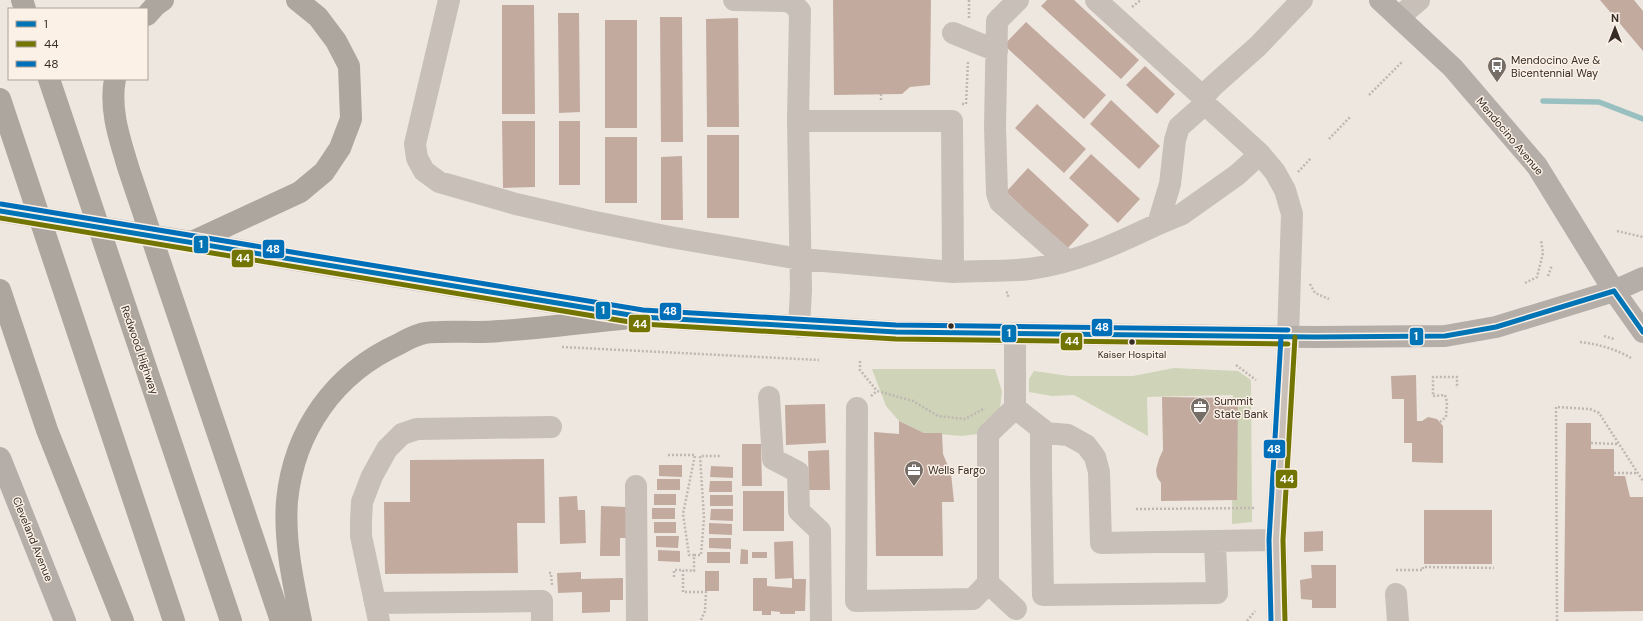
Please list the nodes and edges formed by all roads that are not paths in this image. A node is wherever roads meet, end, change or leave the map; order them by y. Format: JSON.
{"nodes":[{"id":1,"x":163,"y":0,"type":"edge"},
{"id":2,"x":297,"y":0,"type":"edge"},
{"id":3,"x":449,"y":0,"type":"edge"},
{"id":4,"x":734,"y":0,"type":"edge"},
{"id":5,"x":1018,"y":0,"type":"edge"},
{"id":6,"x":1096,"y":0,"type":"edge"},
{"id":7,"x":1302,"y":0,"type":"edge"},
{"id":8,"x":1380,"y":0,"type":"edge"},
{"id":9,"x":1419,"y":0,"type":"edge"},
{"id":10,"x":148,"y":14,"type":"edge"},
{"id":11,"x":1399,"y":17,"type":"junction"},
{"id":12,"x":953,"y":34,"type":"dead end"},
{"id":13,"x":996,"y":51,"type":"junction"},
{"id":14,"x":49,"y":80,"type":"edge"},
{"id":15,"x":115,"y":80,"type":"edge"},
{"id":16,"x":0,"y":99,"type":"edge"},
{"id":17,"x":1204,"y":100,"type":"junction"},
{"id":18,"x":798,"y":121,"type":"junction"},
{"id":19,"x":1260,"y":154,"type":"junction"},
{"id":20,"x":0,"y":211,"type":"edge"},
{"id":21,"x":1158,"y":224,"type":"junction"},
{"id":22,"x":192,"y":242,"type":"junction"},
{"id":23,"x":800,"y":259,"type":"junction"},
{"id":24,"x":1067,"y":262,"type":"junction"},
{"id":25,"x":953,"y":272,"type":"junction"},
{"id":26,"x":1643,"y":278,"type":"edge"},
{"id":27,"x":0,"y":290,"type":"edge"},
{"id":28,"x":1614,"y":291,"type":"junction"},
{"id":29,"x":642,"y":316,"type":"junction"},
{"id":30,"x":799,"y":327,"type":"junction"},
{"id":31,"x":1643,"y":332,"type":"edge"},
{"id":32,"x":1015,"y":333,"type":"junction"},
{"id":33,"x":1288,"y":337,"type":"junction"},
{"id":34,"x":769,"y":397,"type":"dead end"},
{"id":35,"x":857,"y":408,"type":"road end"},
{"id":36,"x":1015,"y":408,"type":"junction"},
{"id":37,"x":551,"y":427,"type":"dead end"},
{"id":38,"x":1042,"y":430,"type":"junction"},
{"id":39,"x":0,"y":458,"type":"edge"},
{"id":40,"x":636,"y":486,"type":"dead end"},
{"id":41,"x":6,"y":490,"type":"edge"},
{"id":42,"x":1276,"y":540,"type":"junction"},
{"id":43,"x":1216,"y":542,"type":"junction"},
{"id":44,"x":988,"y":584,"type":"junction"},
{"id":45,"x":1396,"y":594,"type":"dead end"},
{"id":46,"x":1043,"y":595,"type":"junction"},
{"id":47,"x":377,"y":612,"type":"edge"},
{"id":48,"x":1016,"y":615,"type":"edge"},
{"id":49,"x":65,"y":621,"type":"edge"},
{"id":50,"x":123,"y":621,"type":"edge"},
{"id":51,"x":174,"y":621,"type":"edge"},
{"id":52,"x":231,"y":621,"type":"edge"},
{"id":53,"x":281,"y":621,"type":"edge"},
{"id":54,"x":301,"y":621,"type":"edge"},
{"id":55,"x":542,"y":621,"type":"edge"},
{"id":56,"x":637,"y":621,"type":"edge"},
{"id":57,"x":821,"y":621,"type":"edge"},
{"id":58,"x":1278,"y":621,"type":"edge"},
{"id":59,"x":1398,"y":621,"type":"edge"}],
"edges":[{"from":1,"to":10,"type":"highway"},
{"from":2,"to":22,"type":"highway"},
{"from":3,"to":23,"type":"street"},
{"from":4,"to":18,"type":"street"},
{"from":5,"to":13,"type":"street"},
{"from":6,"to":17,"type":"street"},
{"from":7,"to":17,"type":"street"},
{"from":8,"to":11,"type":"main road","name":"Mendocino Avenue"},
{"from":9,"to":11,"type":"street"},
{"from":11,"to":28,"type":"main road","name":"Mendocino Avenue"},
{"from":12,"to":13,"type":"street"},
{"from":13,"to":24,"type":"street"},
{"from":14,"to":52,"type":"highway","name":"Redwood Highway"},
{"from":15,"to":53,"type":"highway"},
{"from":16,"to":51,"type":"highway"},
{"from":17,"to":19,"type":"street"},
{"from":17,"to":21,"type":"street"},
{"from":18,"to":23,"type":"street"},
{"from":18,"to":25,"type":"street"},
{"from":19,"to":21,"type":"street"},
{"from":19,"to":33,"type":"street"},
{"from":20,"to":22,"type":"main road","bridge":true},
{"from":21,"to":24,"type":"street"},
{"from":22,"to":29,"type":"main road"},
{"from":23,"to":25,"type":"street"},
{"from":23,"to":30,"type":"street"},
{"from":24,"to":25,"type":"street"},
{"from":26,"to":28,"type":"main road"},
{"from":27,"to":50,"type":"highway"},
{"from":28,"to":31,"type":"main road","name":"Mendocino Avenue"},
{"from":28,"to":33,"type":"main road"},
{"from":29,"to":30,"type":"main road"},
{"from":29,"to":54,"type":"highway"},
{"from":30,"to":32,"type":"main road"},
{"from":32,"to":33,"type":"main road"},
{"from":32,"to":36,"type":"street"},
{"from":33,"to":42,"type":"street"},
{"from":34,"to":57,"type":"street"},
{"from":35,"to":44,"type":"street"},
{"from":36,"to":38,"type":"street"},
{"from":36,"to":44,"type":"street"},
{"from":37,"to":47,"type":"street"},
{"from":38,"to":43,"type":"street"},
{"from":38,"to":46,"type":"street"},
{"from":39,"to":41,"type":"main road","name":"Cleveland Avenue"},
{"from":40,"to":56,"type":"street"},
{"from":41,"to":49,"type":"main road","name":"Cleveland Avenue"},
{"from":42,"to":43,"type":"street"},
{"from":42,"to":58,"type":"street"},
{"from":43,"to":46,"type":"street"},
{"from":44,"to":48,"type":"street"},
{"from":45,"to":59,"type":"street"},
{"from":46,"to":48,"type":"street"},
{"from":47,"to":55,"type":"street"}]}
